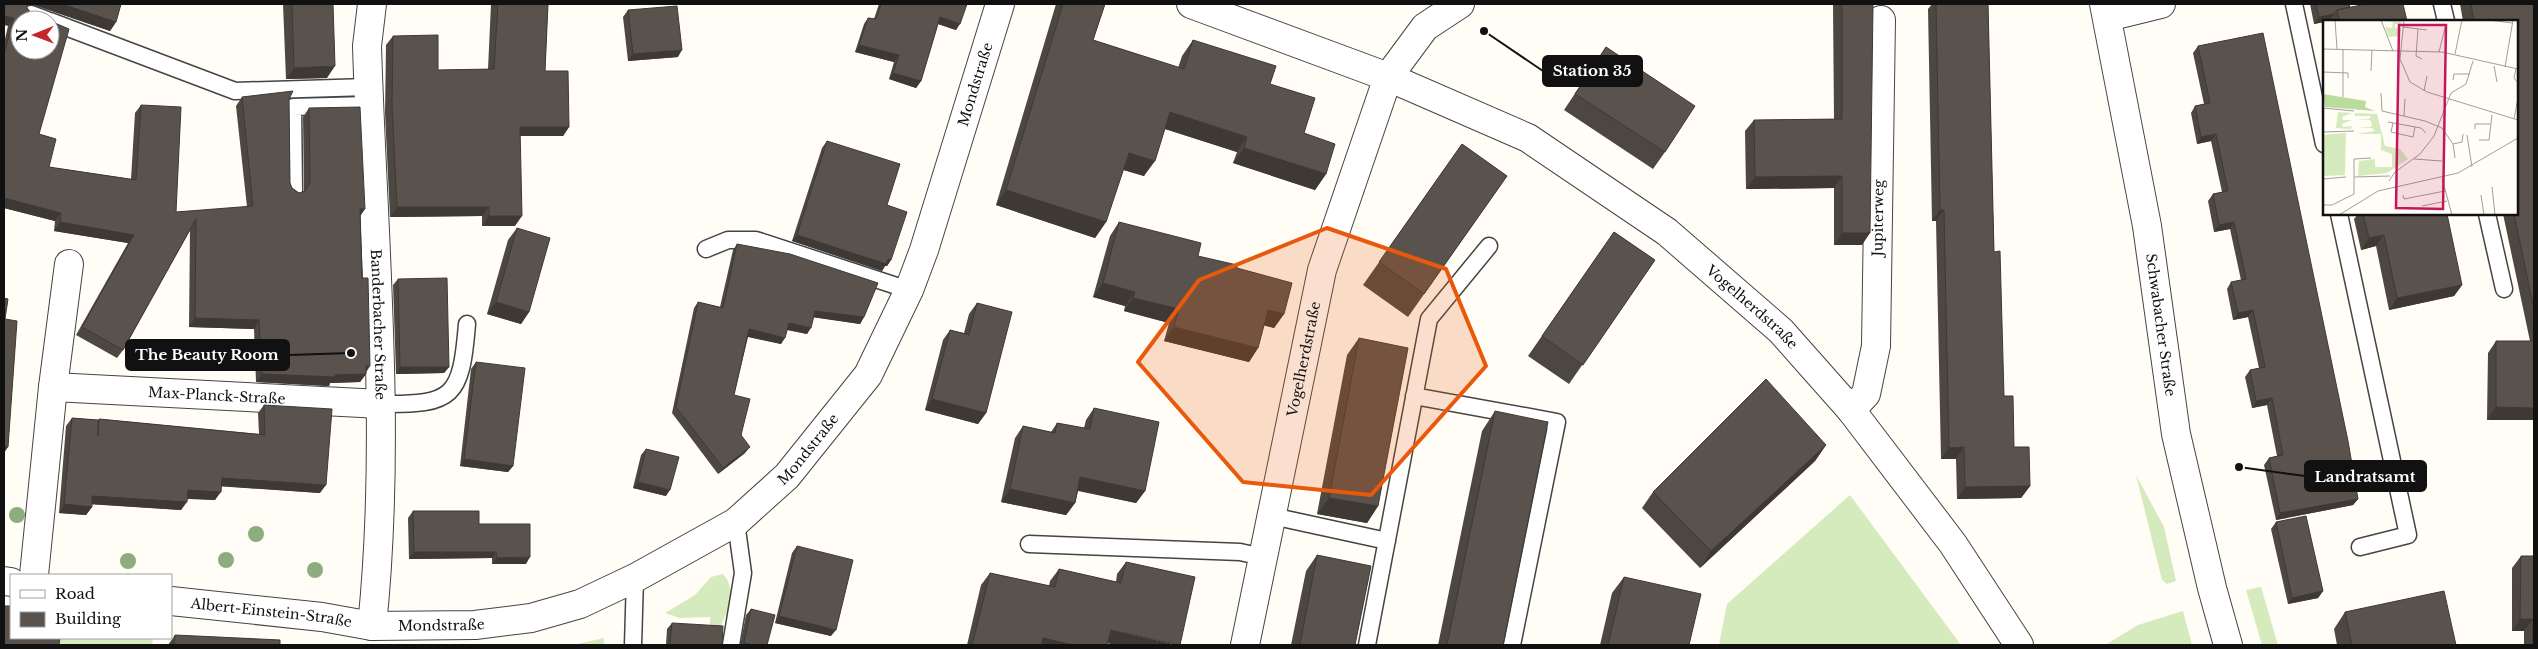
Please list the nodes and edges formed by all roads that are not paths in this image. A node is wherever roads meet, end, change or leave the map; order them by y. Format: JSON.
{"nodes":[{"id":1,"x":372,"y":4,"type":"edge"},
{"id":2,"x":1000,"y":4,"type":"edge"},
{"id":3,"x":1191,"y":4,"type":"edge"},
{"id":4,"x":1460,"y":4,"type":"edge"},
{"id":5,"x":2161,"y":4,"type":"edge"},
{"id":6,"x":2294,"y":4,"type":"edge"},
{"id":7,"x":2442,"y":4,"type":"edge"},
{"id":8,"x":2106,"y":10,"type":"edge"},
{"id":9,"x":1881,"y":20,"type":"dead end"},
{"id":10,"x":2446,"y":20,"type":"edge"},
{"id":11,"x":60,"y":24,"type":"edge"},
{"id":12,"x":1388,"y":77,"type":"junction"},
{"id":13,"x":369,"y":96,"type":"junction"},
{"id":14,"x":2323,"y":139,"type":"edge"},
{"id":15,"x":294,"y":191,"type":"edge"},
{"id":16,"x":2339,"y":215,"type":"edge"},
{"id":17,"x":2487,"y":215,"type":"edge"},
{"id":18,"x":1489,"y":246,"type":"dead end"},
{"id":19,"x":706,"y":249,"type":"dead end"},
{"id":20,"x":69,"y":264,"type":"dead end"},
{"id":21,"x":2504,"y":288,"type":"dead end"},
{"id":22,"x":909,"y":290,"type":"junction"},
{"id":23,"x":467,"y":324,"type":"dead end"},
{"id":24,"x":53,"y":386,"type":"junction"},
{"id":25,"x":1414,"y":396,"type":"junction"},
{"id":26,"x":381,"y":404,"type":"junction"},
{"id":27,"x":1851,"y":410,"type":"junction"},
{"id":28,"x":1272,"y":516,"type":"junction"},
{"id":29,"x":736,"y":522,"type":"junction"},
{"id":30,"x":1387,"y":541,"type":"junction"},
{"id":31,"x":1028,"y":544,"type":"dead end"},
{"id":32,"x":2360,"y":547,"type":"dead end"},
{"id":33,"x":1263,"y":557,"type":"junction"},
{"id":34,"x":34,"y":574,"type":"edge"},
{"id":35,"x":635,"y":578,"type":"junction"},
{"id":36,"x":172,"y":601,"type":"edge"},
{"id":37,"x":372,"y":635,"type":"edge"},
{"id":38,"x":633,"y":645,"type":"edge"},
{"id":39,"x":731,"y":645,"type":"edge"},
{"id":40,"x":1245,"y":645,"type":"edge"},
{"id":41,"x":1367,"y":645,"type":"edge"},
{"id":42,"x":1512,"y":645,"type":"edge"},
{"id":43,"x":2020,"y":645,"type":"edge"},
{"id":44,"x":2228,"y":645,"type":"edge"}],
"edges":[{"from":1,"to":13,"type":"street","name":"Banderbacher Straße"},
{"from":2,"to":22,"type":"street","name":"Mondstraße"},
{"from":3,"to":12,"type":"street","name":"Vogelherdstraße"},
{"from":4,"to":12,"type":"street"},
{"from":5,"to":8,"type":"street"},
{"from":6,"to":14,"type":"lane"},
{"from":7,"to":10,"type":"lane"},
{"from":8,"to":44,"type":"street","name":"Schwabacher Straße"},
{"from":9,"to":27,"type":"street","name":"Jupiterweg"},
{"from":11,"to":13,"type":"lane"},
{"from":12,"to":27,"type":"street","name":"Vogelherdstraße"},
{"from":12,"to":28,"type":"street","name":"Vogelherdstraße"},
{"from":13,"to":15,"type":"lane"},
{"from":13,"to":26,"type":"street","name":"Banderbacher Straße"},
{"from":16,"to":32,"type":"lane"},
{"from":17,"to":21,"type":"lane"},
{"from":18,"to":25,"type":"lane"},
{"from":19,"to":22,"type":"lane"},
{"from":20,"to":24,"type":"street"},
{"from":22,"to":29,"type":"street","name":"Mondstraße"},
{"from":23,"to":26,"type":"lane"},
{"from":24,"to":26,"type":"street","name":"Max-Planck-Straße"},
{"from":24,"to":34,"type":"street"},
{"from":25,"to":30,"type":"lane"},
{"from":25,"to":42,"type":"lane"},
{"from":26,"to":37,"type":"street","name":"Banderbacher Straße"},
{"from":27,"to":43,"type":"street","name":"Vogelherdstraße"},
{"from":28,"to":30,"type":"lane"},
{"from":28,"to":33,"type":"street","name":"Vogelherdstraße"},
{"from":29,"to":35,"type":"street","name":"Mondstraße"},
{"from":29,"to":39,"type":"lane"},
{"from":30,"to":41,"type":"lane"},
{"from":31,"to":33,"type":"lane"},
{"from":33,"to":40,"type":"street","name":"Vogelherdstraße"},
{"from":35,"to":37,"type":"street","name":"Mondstraße"},
{"from":35,"to":38,"type":"lane"},
{"from":36,"to":37,"type":"street","name":"Albert-Einstein-Straße"}]}
